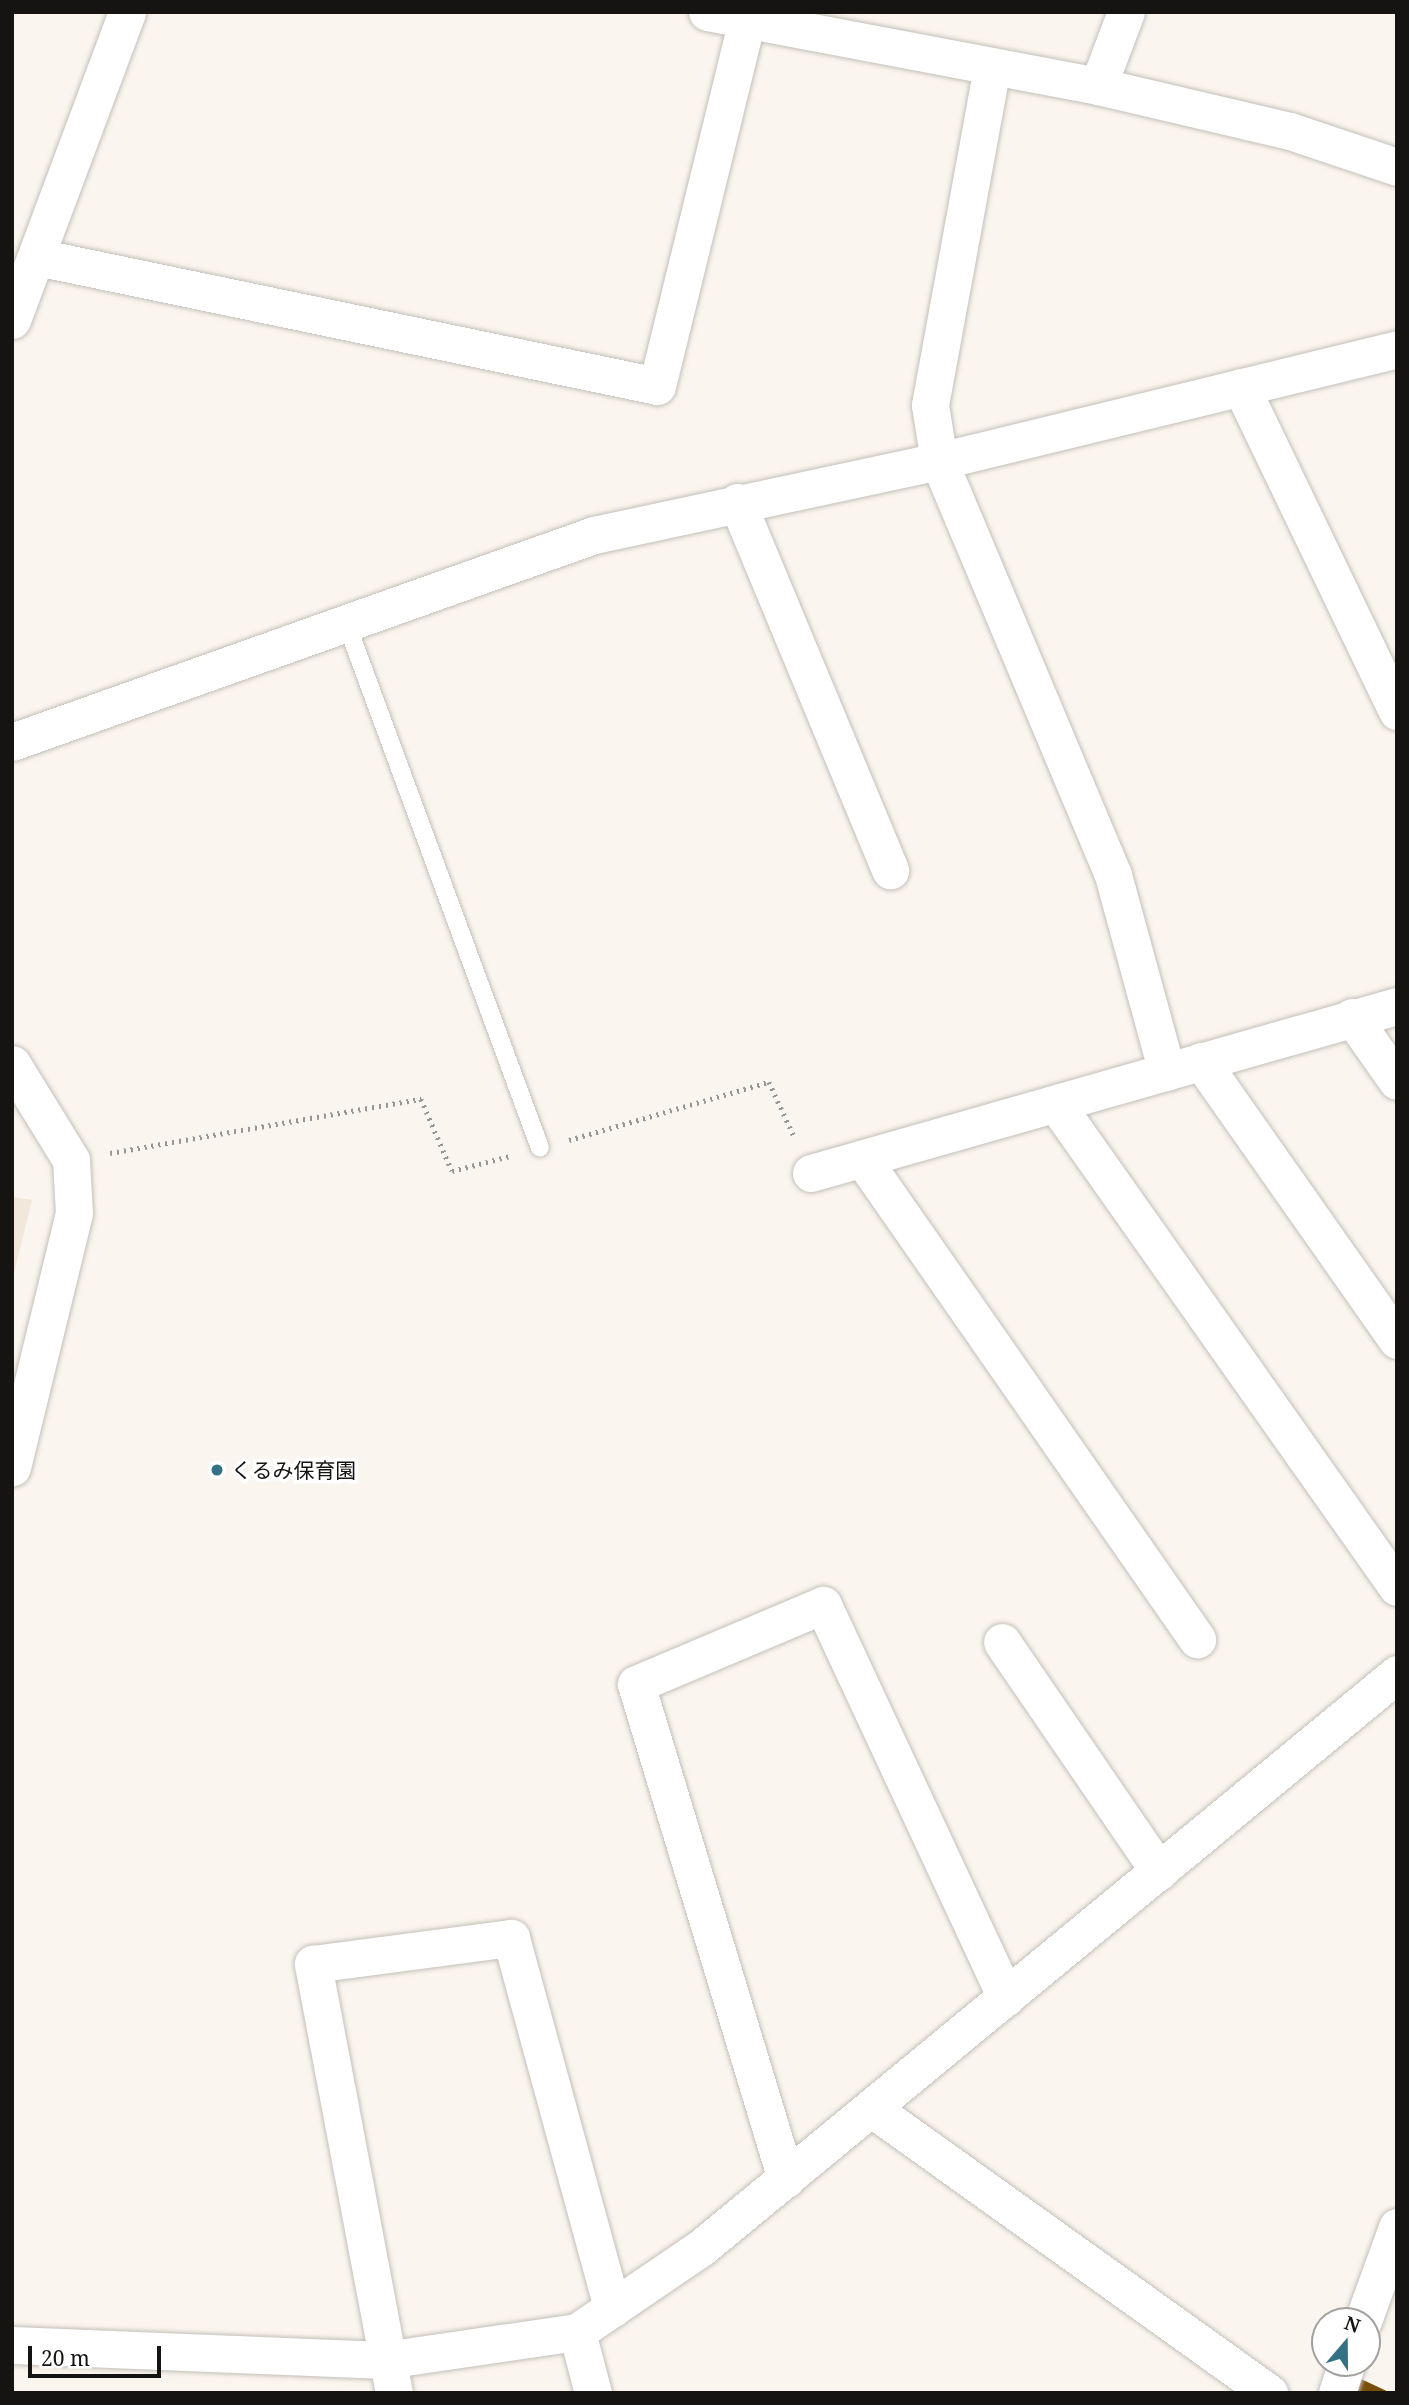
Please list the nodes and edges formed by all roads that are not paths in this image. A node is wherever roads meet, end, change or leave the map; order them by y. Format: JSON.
{"nodes":[{"id":1,"x":127,"y":12,"type":"edge"},
{"id":2,"x":707,"y":12,"type":"edge"},
{"id":3,"x":1126,"y":12,"type":"edge"},
{"id":4,"x":747,"y":20,"type":"junction"},
{"id":5,"x":992,"y":67,"type":"junction"},
{"id":6,"x":1098,"y":86,"type":"junction"},
{"id":7,"x":1397,"y":167,"type":"edge"},
{"id":8,"x":37,"y":257,"type":"junction"},
{"id":9,"x":12,"y":320,"type":"edge"},
{"id":10,"x":1397,"y":349,"type":"edge"},
{"id":11,"x":1241,"y":387,"type":"junction"},
{"id":12,"x":939,"y":461,"type":"junction"},
{"id":13,"x":737,"y":502,"type":"junction"},
{"id":14,"x":347,"y":625,"type":"junction"},
{"id":15,"x":1397,"y":711,"type":"edge"},
{"id":16,"x":12,"y":742,"type":"edge"},
{"id":17,"x":890,"y":870,"type":"dead end"},
{"id":18,"x":1397,"y":1006,"type":"edge"},
{"id":19,"x":1352,"y":1017,"type":"junction"},
{"id":20,"x":12,"y":1064,"type":"edge"},
{"id":21,"x":1184,"y":1066,"type":"junction"},
{"id":22,"x":1397,"y":1081,"type":"edge"},
{"id":23,"x":1056,"y":1104,"type":"junction"},
{"id":24,"x":540,"y":1148,"type":"road end"},
{"id":25,"x":864,"y":1161,"type":"junction"},
{"id":26,"x":811,"y":1173,"type":"road end"},
{"id":27,"x":1397,"y":1340,"type":"edge"},
{"id":28,"x":12,"y":1468,"type":"edge"},
{"id":29,"x":1397,"y":1587,"type":"edge"},
{"id":30,"x":1197,"y":1639,"type":"dead end"},
{"id":31,"x":1002,"y":1642,"type":"dead end"},
{"id":32,"x":1397,"y":1674,"type":"edge"},
{"id":33,"x":1159,"y":1871,"type":"junction"},
{"id":34,"x":1006,"y":1997,"type":"junction"},
{"id":35,"x":872,"y":2108,"type":"junction"},
{"id":36,"x":786,"y":2179,"type":"junction"},
{"id":37,"x":1397,"y":2227,"type":"edge"},
{"id":38,"x":1368,"y":2307,"type":"edge"},
{"id":39,"x":612,"y":2308,"type":"junction"},
{"id":40,"x":577,"y":2332,"type":"junction"},
{"id":41,"x":12,"y":2345,"type":"edge"},
{"id":42,"x":389,"y":2376,"type":"edge"},
{"id":43,"x":593,"y":2393,"type":"edge"},
{"id":44,"x":1269,"y":2393,"type":"edge"}],
"edges":[{"from":1,"to":8,"type":"street"},
{"from":2,"to":4,"type":"street"},
{"from":3,"to":6,"type":"street"},
{"from":4,"to":5,"type":"street"},
{"from":4,"to":8,"type":"street"},
{"from":5,"to":6,"type":"street"},
{"from":5,"to":12,"type":"street"},
{"from":6,"to":7,"type":"street"},
{"from":8,"to":9,"type":"street"},
{"from":10,"to":11,"type":"street"},
{"from":11,"to":12,"type":"street"},
{"from":11,"to":15,"type":"street"},
{"from":12,"to":13,"type":"street"},
{"from":12,"to":21,"type":"street"},
{"from":13,"to":14,"type":"street"},
{"from":13,"to":17,"type":"street"},
{"from":14,"to":16,"type":"street"},
{"from":14,"to":24,"type":"lane"},
{"from":18,"to":19,"type":"street"},
{"from":19,"to":21,"type":"street"},
{"from":19,"to":22,"type":"street"},
{"from":20,"to":28,"type":"street"},
{"from":21,"to":23,"type":"street"},
{"from":21,"to":27,"type":"street"},
{"from":23,"to":25,"type":"street"},
{"from":23,"to":29,"type":"street"},
{"from":25,"to":26,"type":"street"},
{"from":25,"to":30,"type":"street"},
{"from":31,"to":33,"type":"street"},
{"from":32,"to":33,"type":"street"},
{"from":33,"to":34,"type":"street"},
{"from":34,"to":35,"type":"street"},
{"from":34,"to":36,"type":"street"},
{"from":35,"to":36,"type":"street"},
{"from":35,"to":44,"type":"street"},
{"from":36,"to":39,"type":"street"},
{"from":37,"to":38,"type":"street"},
{"from":39,"to":40,"type":"street"},
{"from":39,"to":42,"type":"street"},
{"from":40,"to":42,"type":"street"},
{"from":40,"to":43,"type":"street"},
{"from":41,"to":42,"type":"street"}]}
